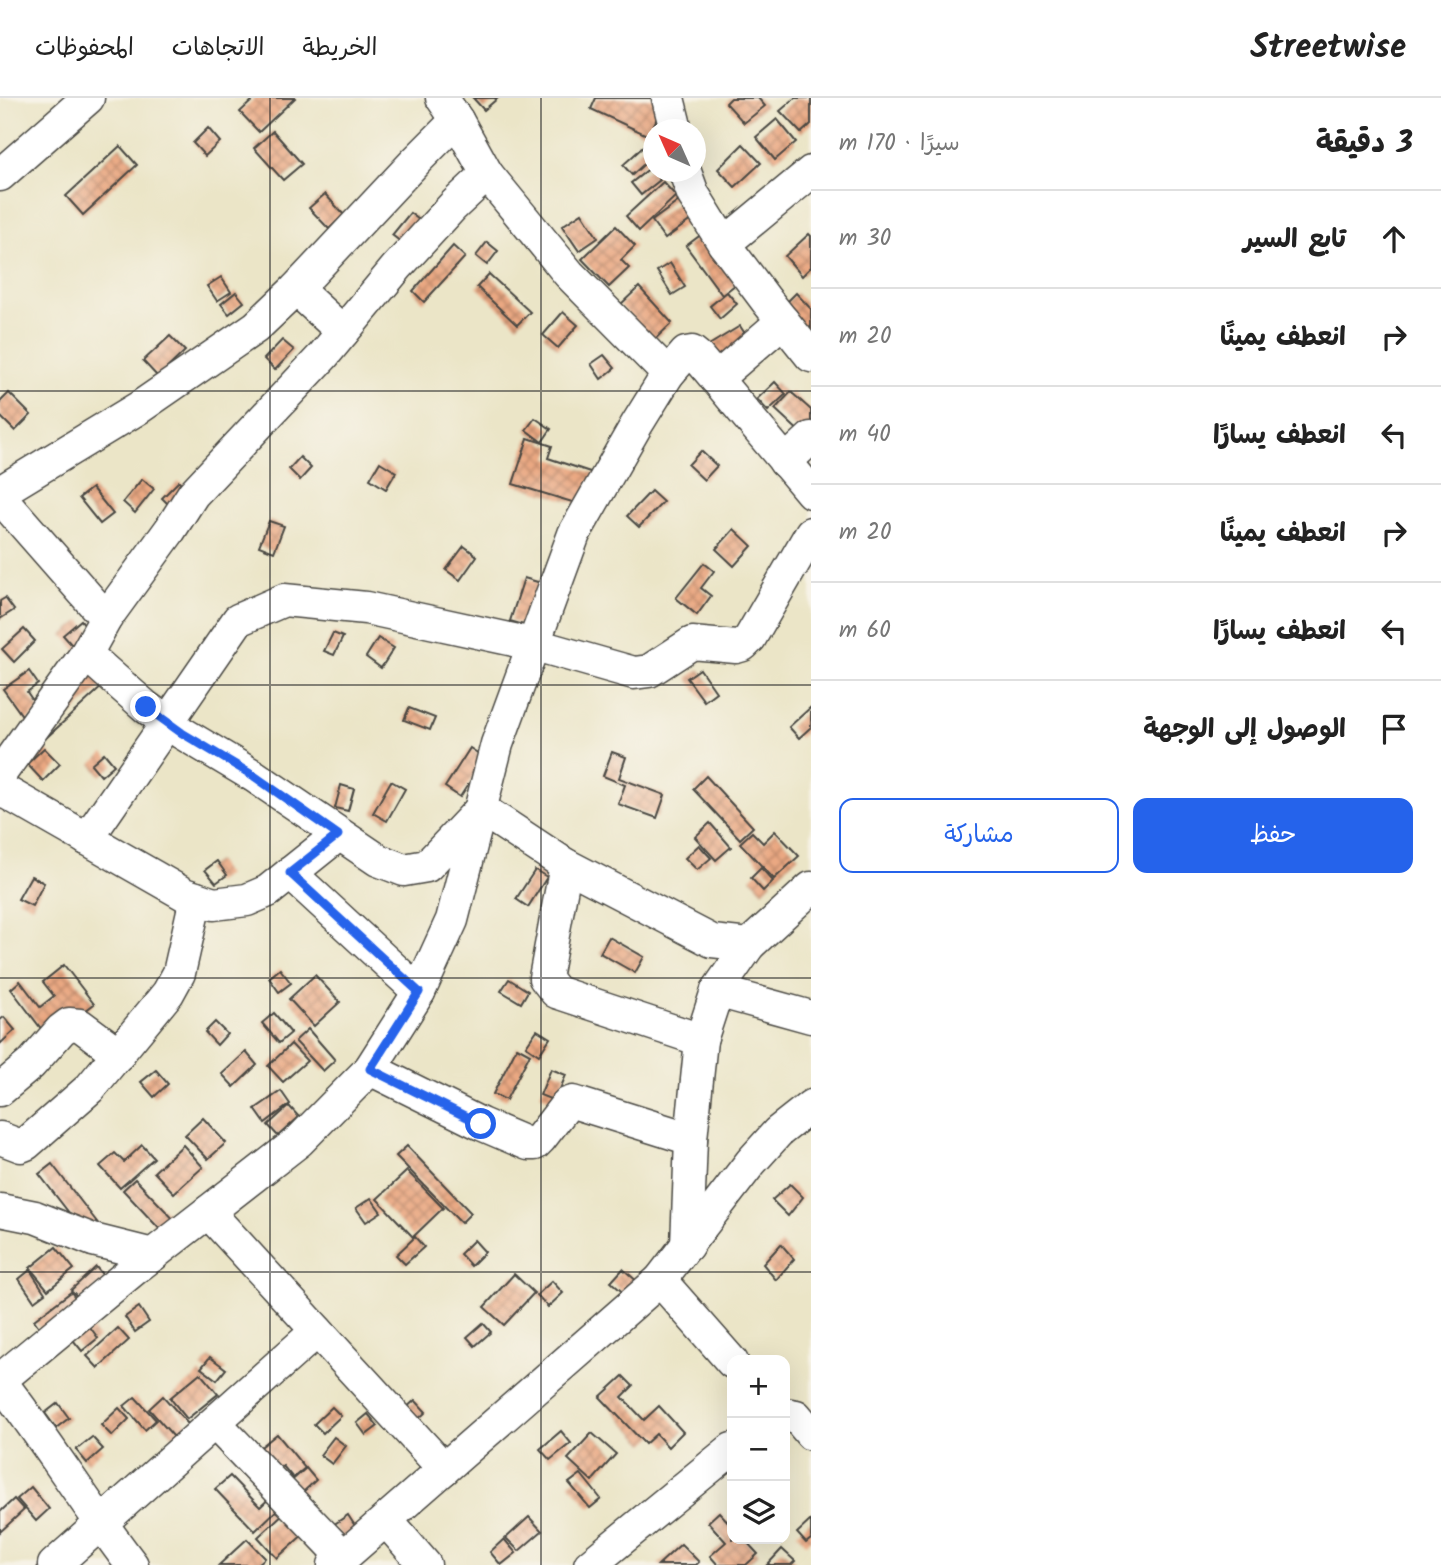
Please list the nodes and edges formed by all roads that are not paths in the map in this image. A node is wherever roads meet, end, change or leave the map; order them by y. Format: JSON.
{"nodes":[{"id":1,"x":88,"y":98,"type":"edge"},
{"id":2,"x":668,"y":98,"type":"edge"},
{"id":3,"x":449,"y":109,"type":"edge"},
{"id":4,"x":673,"y":119,"type":"edge"},
{"id":5,"x":811,"y":172,"type":"edge"},
{"id":6,"x":487,"y":174,"type":"junction"},
{"id":7,"x":0,"y":175,"type":"edge"},
{"id":8,"x":689,"y":182,"type":"edge"},
{"id":9,"x":724,"y":244,"type":"junction"},
{"id":10,"x":296,"y":289,"type":"junction"},
{"id":11,"x":783,"y":321,"type":"junction"},
{"id":12,"x":343,"y":332,"type":"junction"},
{"id":13,"x":811,"y":356,"type":"edge"},
{"id":14,"x":668,"y":374,"type":"junction"},
{"id":15,"x":716,"y":379,"type":"junction"},
{"id":16,"x":811,"y":438,"type":"edge"},
{"id":17,"x":785,"y":462,"type":"junction"},
{"id":18,"x":811,"y":492,"type":"edge"},
{"id":19,"x":0,"y":495,"type":"edge"},
{"id":20,"x":811,"y":533,"type":"edge"},
{"id":21,"x":106,"y":618,"type":"junction"},
{"id":22,"x":532,"y":644,"type":"junction"},
{"id":23,"x":86,"y":654,"type":"junction"},
{"id":24,"x":167,"y":722,"type":"junction"},
{"id":25,"x":11,"y":733,"type":"edge"},
{"id":26,"x":0,"y":774,"type":"edge"},
{"id":27,"x":0,"y":789,"type":"edge"},
{"id":28,"x":481,"y":809,"type":"junction"},
{"id":29,"x":338,"y":835,"type":"junction"},
{"id":30,"x":87,"y":839,"type":"junction"},
{"id":31,"x":566,"y":865,"type":"junction"},
{"id":32,"x":290,"y":873,"type":"junction"},
{"id":33,"x":195,"y":898,"type":"junction"},
{"id":34,"x":807,"y":898,"type":"edge"},
{"id":35,"x":749,"y":945,"type":"junction"},
{"id":36,"x":717,"y":991,"type":"junction"},
{"id":37,"x":419,"y":992,"type":"junction"},
{"id":38,"x":811,"y":1017,"type":"edge"},
{"id":39,"x":701,"y":1040,"type":"junction"},
{"id":40,"x":119,"y":1054,"type":"junction"},
{"id":41,"x":370,"y":1069,"type":"junction"},
{"id":42,"x":0,"y":1090,"type":"edge"},
{"id":43,"x":811,"y":1106,"type":"edge"},
{"id":44,"x":0,"y":1138,"type":"edge"},
{"id":45,"x":691,"y":1139,"type":"junction"},
{"id":46,"x":0,"y":1210,"type":"edge"},
{"id":47,"x":208,"y":1212,"type":"junction"},
{"id":48,"x":687,"y":1246,"type":"junction"},
{"id":49,"x":153,"y":1255,"type":"junction"},
{"id":50,"x":660,"y":1280,"type":"junction"},
{"id":51,"x":317,"y":1331,"type":"junction"},
{"id":52,"x":727,"y":1356,"type":"edge"},
{"id":53,"x":0,"y":1380,"type":"edge"},
{"id":54,"x":790,"y":1415,"type":"edge"},
{"id":55,"x":215,"y":1423,"type":"junction"},
{"id":56,"x":811,"y":1434,"type":"edge"},
{"id":57,"x":727,"y":1453,"type":"edge"},
{"id":58,"x":444,"y":1469,"type":"junction"},
{"id":59,"x":386,"y":1520,"type":"junction"},
{"id":60,"x":101,"y":1525,"type":"junction"},
{"id":61,"x":608,"y":1560,"type":"edge"},
{"id":62,"x":339,"y":1561,"type":"edge"},
{"id":63,"x":54,"y":1565,"type":"edge"},
{"id":64,"x":132,"y":1565,"type":"edge"},
{"id":65,"x":425,"y":1565,"type":"edge"}],
"edges":[{"from":1,"to":7,"type":"street"},
{"from":2,"to":4,"type":"street"},
{"from":3,"to":6,"type":"street"},
{"from":3,"to":10,"type":"street"},
{"from":5,"to":9,"type":"street"},
{"from":6,"to":12,"type":"street"},
{"from":6,"to":14,"type":"street"},
{"from":8,"to":9,"type":"street"},
{"from":9,"to":11,"type":"street"},
{"from":10,"to":12,"type":"street"},
{"from":10,"to":19,"type":"street"},
{"from":11,"to":13,"type":"street"},
{"from":11,"to":15,"type":"street"},
{"from":12,"to":21,"type":"street"},
{"from":14,"to":15,"type":"street"},
{"from":14,"to":22,"type":"street"},
{"from":15,"to":17,"type":"street"},
{"from":16,"to":17,"type":"street"},
{"from":17,"to":18,"type":"street"},
{"from":19,"to":21,"type":"street"},
{"from":20,"to":22,"type":"street"},
{"from":21,"to":23,"type":"street"},
{"from":22,"to":24,"type":"street"},
{"from":22,"to":28,"type":"street"},
{"from":23,"to":24,"type":"street"},
{"from":23,"to":25,"type":"street"},
{"from":24,"to":29,"type":"street"},
{"from":24,"to":30,"type":"street"},
{"from":25,"to":26,"type":"street"},
{"from":27,"to":30,"type":"street"},
{"from":28,"to":29,"type":"street"},
{"from":28,"to":31,"type":"street"},
{"from":28,"to":37,"type":"street"},
{"from":29,"to":32,"type":"street"},
{"from":30,"to":33,"type":"street"},
{"from":31,"to":35,"type":"street"},
{"from":31,"to":39,"type":"street"},
{"from":32,"to":33,"type":"street"},
{"from":32,"to":37,"type":"street"},
{"from":33,"to":40,"type":"street"},
{"from":34,"to":35,"type":"street"},
{"from":35,"to":36,"type":"street"},
{"from":36,"to":38,"type":"street"},
{"from":36,"to":39,"type":"street"},
{"from":37,"to":41,"type":"street"},
{"from":39,"to":45,"type":"street"},
{"from":40,"to":42,"type":"street"},
{"from":40,"to":44,"type":"street"},
{"from":41,"to":45,"type":"street"},
{"from":41,"to":47,"type":"street"},
{"from":43,"to":48,"type":"street"},
{"from":45,"to":48,"type":"street"},
{"from":46,"to":49,"type":"street"},
{"from":47,"to":49,"type":"street"},
{"from":47,"to":51,"type":"street"},
{"from":48,"to":50,"type":"street"},
{"from":49,"to":53,"type":"street"},
{"from":50,"to":52,"type":"street"},
{"from":50,"to":58,"type":"street"},
{"from":51,"to":55,"type":"street"},
{"from":51,"to":58,"type":"street"},
{"from":53,"to":60,"type":"street"},
{"from":54,"to":56,"type":"street"},
{"from":55,"to":60,"type":"street"},
{"from":55,"to":62,"type":"street"},
{"from":57,"to":61,"type":"street"},
{"from":58,"to":59,"type":"street"},
{"from":59,"to":62,"type":"street"},
{"from":59,"to":65,"type":"street"},
{"from":60,"to":63,"type":"street"},
{"from":60,"to":64,"type":"street"}]}
